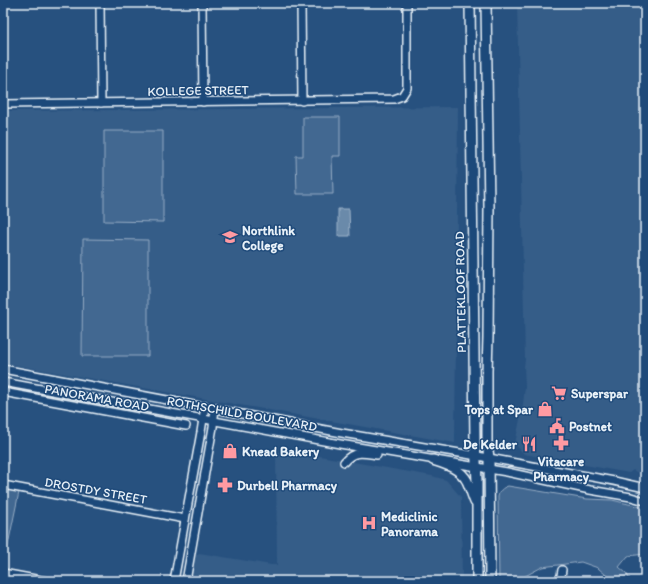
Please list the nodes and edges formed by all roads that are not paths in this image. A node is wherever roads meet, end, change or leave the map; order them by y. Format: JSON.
{"nodes":[{"id":1,"x":100,"y":3,"type":"edge"},
{"id":2,"x":202,"y":3,"type":"edge"},
{"id":3,"x":302,"y":3,"type":"edge"},
{"id":4,"x":407,"y":3,"type":"edge"},
{"id":5,"x":470,"y":3,"type":"edge"},
{"id":6,"x":486,"y":3,"type":"edge"},
{"id":7,"x":302,"y":101,"type":"junction"},
{"id":8,"x":203,"y":102,"type":"junction"},
{"id":9,"x":101,"y":103,"type":"junction"},
{"id":10,"x":3,"y":104,"type":"edge"},
{"id":11,"x":3,"y":368,"type":"edge"},
{"id":12,"x":3,"y":382,"type":"edge"},
{"id":13,"x":3,"y":392,"type":"edge"},
{"id":14,"x":205,"y":406,"type":"junction"},
{"id":15,"x":215,"y":408,"type":"junction"},
{"id":16,"x":203,"y":418,"type":"junction"},
{"id":17,"x":214,"y":420,"type":"junction"},
{"id":18,"x":186,"y":426,"type":"dead end"},
{"id":19,"x":405,"y":455,"type":"junction"},
{"id":20,"x":476,"y":456,"type":"junction"},
{"id":21,"x":489,"y":458,"type":"junction"},
{"id":22,"x":433,"y":460,"type":"junction"},
{"id":23,"x":344,"y":462,"type":"dead end"},
{"id":24,"x":477,"y":467,"type":"junction"},
{"id":25,"x":489,"y":469,"type":"junction"},
{"id":26,"x":3,"y":485,"type":"edge"},
{"id":27,"x":645,"y":488,"type":"edge"},
{"id":28,"x":645,"y":501,"type":"edge"},
{"id":29,"x":477,"y":509,"type":"junction"},
{"id":30,"x":185,"y":519,"type":"junction"},
{"id":31,"x":562,"y":570,"type":"dead end"},
{"id":32,"x":3,"y":573,"type":"edge"},
{"id":33,"x":46,"y":581,"type":"edge"},
{"id":34,"x":174,"y":581,"type":"edge"},
{"id":35,"x":186,"y":581,"type":"edge"},
{"id":36,"x":477,"y":581,"type":"edge"},
{"id":37,"x":490,"y":581,"type":"edge"},
{"id":38,"x":560,"y":581,"type":"edge"}],
"edges":[{"from":1,"to":9,"type":"street"},
{"from":2,"to":8,"type":"street"},
{"from":3,"to":7,"type":"street"},
{"from":4,"to":7,"type":"street","name":"KOLLEGE STREET"},
{"from":5,"to":20,"type":"main road","name":"PLATTEKLOOF ROAD"},
{"from":6,"to":21,"type":"main road","name":"PLATTEKLOOF ROAD"},
{"from":7,"to":8,"type":"street","name":"KOLLEGE STREET"},
{"from":8,"to":9,"type":"street","name":"KOLLEGE STREET"},
{"from":9,"to":10,"type":"street","name":"KOLLEGE STREET"},
{"from":11,"to":14,"type":"street","name":"ROTHSCHILD BOULEVARD"},
{"from":12,"to":16,"type":"street","name":"ROTHSCHILD BOULEVARD"},
{"from":13,"to":18,"type":"street","name":"PANORAMA ROAD"},
{"from":14,"to":15,"type":"street","name":"ROTHSCHILD BOULEVARD"},
{"from":14,"to":16,"type":"street"},
{"from":15,"to":17,"type":"street"},
{"from":15,"to":20,"type":"street","name":"ROTHSCHILD BOULEVARD"},
{"from":16,"to":17,"type":"street","name":"ROTHSCHILD BOULEVARD"},
{"from":16,"to":30,"type":"street"},
{"from":17,"to":19,"type":"street","name":"ROTHSCHILD BOULEVARD"},
{"from":17,"to":35,"type":"street"},
{"from":19,"to":22,"type":"street","name":"ROTHSCHILD BOULEVARD"},
{"from":19,"to":23,"type":"street"},
{"from":20,"to":21,"type":"street","name":"ROTHSCHILD BOULEVARD"},
{"from":20,"to":24,"type":"main road","name":"PLATTEKLOOF ROAD"},
{"from":21,"to":25,"type":"main road","name":"PLATTEKLOOF ROAD"},
{"from":21,"to":27,"type":"street","name":"ROTHSCHILD BOULEVARD"},
{"from":22,"to":24,"type":"street","name":"ROTHSCHILD BOULEVARD"},
{"from":22,"to":29,"type":"main road"},
{"from":24,"to":25,"type":"street","name":"ROTHSCHILD BOULEVARD"},
{"from":24,"to":29,"type":"main road","name":"PLATTEKLOOF ROAD"},
{"from":25,"to":28,"type":"street","name":"ROTHSCHILD BOULEVARD"},
{"from":25,"to":37,"type":"main road","name":"PLATTEKLOOF ROAD"},
{"from":26,"to":30,"type":"street","name":"DROSTDY STREET"},
{"from":29,"to":36,"type":"main road","name":"PLATTEKLOOF ROAD"},
{"from":30,"to":34,"type":"street"},
{"from":31,"to":38,"type":"street"},
{"from":32,"to":33,"type":"street"}]}
